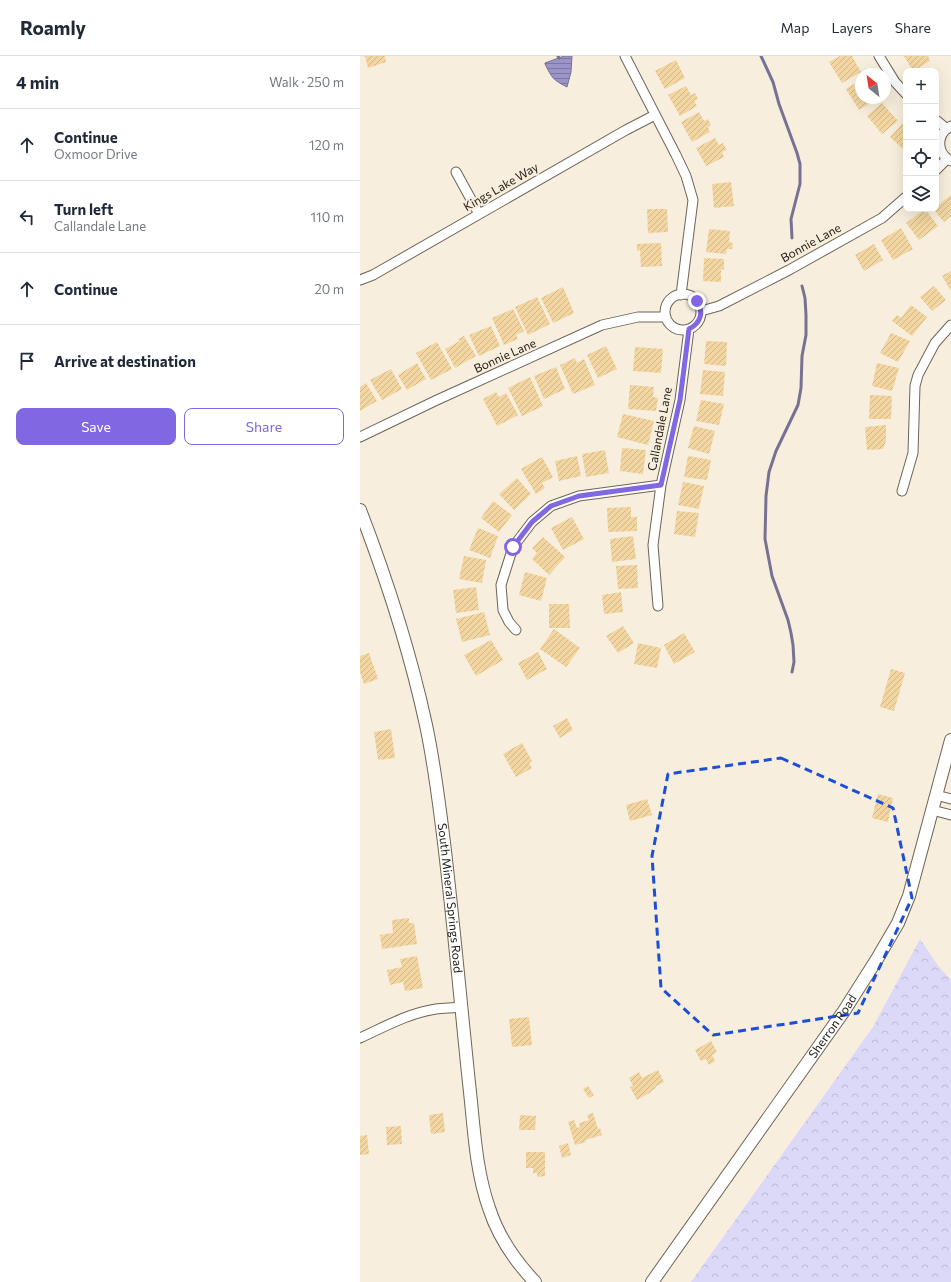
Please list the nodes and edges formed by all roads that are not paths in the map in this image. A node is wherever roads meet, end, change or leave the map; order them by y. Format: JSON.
{"nodes":[{"id":1,"x":625,"y":56,"type":"edge"},
{"id":2,"x":879,"y":56,"type":"edge"},
{"id":3,"x":903,"y":91,"type":"edge"},
{"id":4,"x":655,"y":115,"type":"junction"},
{"id":5,"x":939,"y":122,"type":"edge"},
{"id":6,"x":949,"y":127,"type":"edge"},
{"id":7,"x":949,"y":160,"type":"edge"},
{"id":8,"x":939,"y":168,"type":"edge"},
{"id":9,"x":456,"y":172,"type":"dead end"},
{"id":10,"x":903,"y":200,"type":"edge"},
{"id":11,"x":479,"y":214,"type":"junction"},
{"id":12,"x":360,"y":280,"type":"edge"},
{"id":13,"x":680,"y":295,"type":"junction"},
{"id":14,"x":701,"y":311,"type":"junction"},
{"id":15,"x":666,"y":317,"type":"junction"},
{"id":16,"x":951,"y":325,"type":"edge"},
{"id":17,"x":689,"y":329,"type":"junction"},
{"id":18,"x":360,"y":437,"type":"edge"},
{"id":19,"x":661,"y":485,"type":"junction"},
{"id":20,"x":902,"y":491,"type":"dead end"},
{"id":21,"x":360,"y":510,"type":"edge"},
{"id":22,"x":658,"y":606,"type":"dead end"},
{"id":23,"x":516,"y":630,"type":"dead end"},
{"id":24,"x":951,"y":740,"type":"edge"},
{"id":25,"x":936,"y":795,"type":"junction"},
{"id":26,"x":951,"y":799,"type":"edge"},
{"id":27,"x":932,"y":810,"type":"junction"},
{"id":28,"x":951,"y":815,"type":"edge"},
{"id":29,"x":461,"y":1007,"type":"junction"},
{"id":30,"x":360,"y":1038,"type":"edge"},
{"id":31,"x":535,"y":1282,"type":"edge"},
{"id":32,"x":652,"y":1282,"type":"edge"}],
"edges":[{"from":1,"to":4,"type":"street"},
{"from":2,"to":3,"type":"street"},
{"from":4,"to":11,"type":"street","name":"Kings Lake Way"},
{"from":4,"to":13,"type":"street"},
{"from":5,"to":6,"type":"street"},
{"from":6,"to":7,"type":"street"},
{"from":7,"to":8,"type":"street"},
{"from":9,"to":11,"type":"street"},
{"from":10,"to":14,"type":"street","name":"Bonnie Lane"},
{"from":11,"to":12,"type":"street","name":"Kings Lake Way"},
{"from":13,"to":14,"type":"street"},
{"from":13,"to":15,"type":"street"},
{"from":14,"to":17,"type":"street"},
{"from":15,"to":17,"type":"street"},
{"from":15,"to":18,"type":"street","name":"Bonnie Lane"},
{"from":16,"to":20,"type":"street"},
{"from":17,"to":19,"type":"street","name":"Callandale Lane"},
{"from":19,"to":22,"type":"street","name":"Callandale Lane"},
{"from":19,"to":23,"type":"street"},
{"from":21,"to":29,"type":"street","name":"South Mineral Springs Road"},
{"from":24,"to":25,"type":"street","name":"Sherron Road"},
{"from":25,"to":26,"type":"street"},
{"from":25,"to":27,"type":"street","name":"Sherron Road"},
{"from":27,"to":28,"type":"street"},
{"from":27,"to":32,"type":"street","name":"Sherron Road"},
{"from":29,"to":30,"type":"street"},
{"from":29,"to":31,"type":"street","name":"South Mineral Springs Road"}]}
